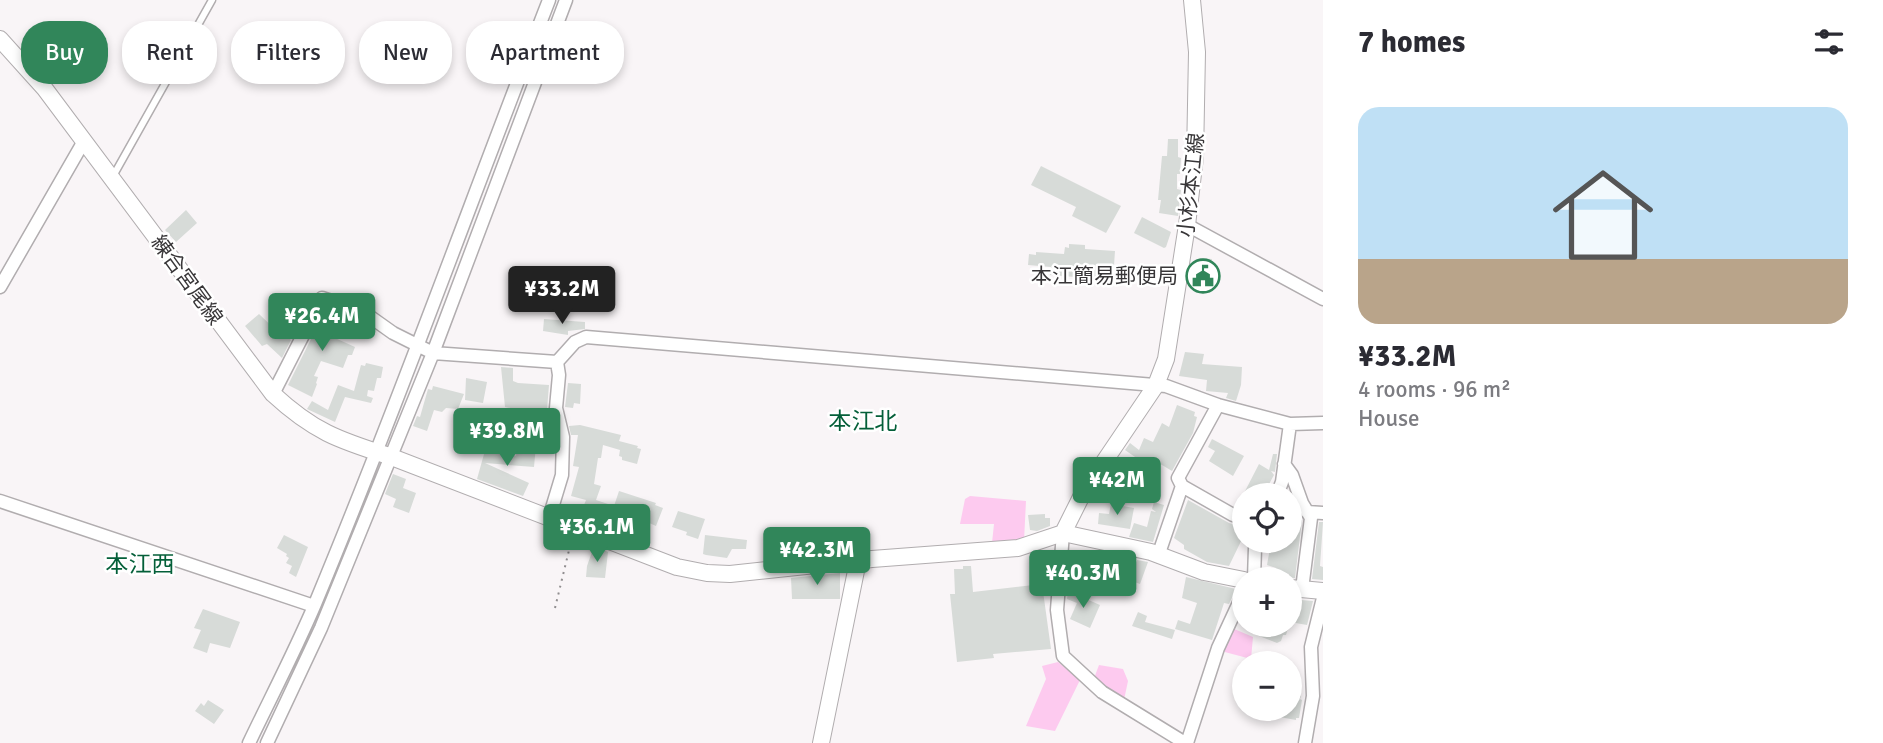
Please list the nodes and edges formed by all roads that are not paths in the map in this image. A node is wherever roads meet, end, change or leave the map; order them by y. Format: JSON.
{"nodes":[{"id":1,"x":212,"y":0,"type":"edge"},
{"id":2,"x":549,"y":0,"type":"edge"},
{"id":3,"x":566,"y":0,"type":"edge"},
{"id":4,"x":1192,"y":0,"type":"edge"},
{"id":5,"x":0,"y":38,"type":"edge"},
{"id":6,"x":84,"y":141,"type":"junction"},
{"id":7,"x":112,"y":178,"type":"junction"},
{"id":8,"x":1187,"y":225,"type":"junction"},
{"id":9,"x":0,"y":288,"type":"edge"},
{"id":10,"x":1323,"y":299,"type":"edge"},
{"id":11,"x":419,"y":346,"type":"junction"},
{"id":12,"x":433,"y":353,"type":"junction"},
{"id":13,"x":557,"y":362,"type":"junction"},
{"id":14,"x":1156,"y":385,"type":"junction"},
{"id":15,"x":273,"y":394,"type":"junction"},
{"id":16,"x":1218,"y":405,"type":"junction"},
{"id":17,"x":1323,"y":423,"type":"edge"},
{"id":18,"x":1290,"y":424,"type":"junction"},
{"id":19,"x":382,"y":454,"type":"junction"},
{"id":20,"x":1284,"y":464,"type":"junction"},
{"id":21,"x":1282,"y":483,"type":"edge"},
{"id":22,"x":1182,"y":486,"type":"junction"},
{"id":23,"x":0,"y":501,"type":"edge"},
{"id":24,"x":1307,"y":512,"type":"junction"},
{"id":25,"x":1323,"y":513,"type":"edge"},
{"id":26,"x":1232,"y":514,"type":"edge"},
{"id":27,"x":550,"y":517,"type":"junction"},
{"id":28,"x":1063,"y":533,"type":"junction"},
{"id":29,"x":1158,"y":556,"type":"junction"},
{"id":30,"x":858,"y":561,"type":"junction"},
{"id":31,"x":1301,"y":567,"type":"edge"},
{"id":32,"x":1232,"y":578,"type":"edge"},
{"id":33,"x":1302,"y":589,"type":"edge"},
{"id":34,"x":1323,"y":591,"type":"edge"},
{"id":35,"x":1323,"y":598,"type":"edge"},
{"id":36,"x":314,"y":606,"type":"junction"},
{"id":37,"x":1232,"y":618,"type":"edge"},
{"id":38,"x":1318,"y":697,"type":"edge"},
{"id":39,"x":249,"y":743,"type":"edge"},
{"id":40,"x":267,"y":743,"type":"edge"},
{"id":41,"x":821,"y":743,"type":"edge"},
{"id":42,"x":1186,"y":743,"type":"edge"},
{"id":43,"x":1305,"y":743,"type":"edge"}],
"edges":[{"from":1,"to":7,"type":"lane"},
{"from":2,"to":11,"type":"street"},
{"from":3,"to":12,"type":"street"},
{"from":4,"to":8,"type":"main road","name":"小杉本江線"},
{"from":5,"to":6,"type":"main road","name":"練合宮尾線"},
{"from":6,"to":7,"type":"main road","name":"練合宮尾線"},
{"from":6,"to":9,"type":"street"},
{"from":7,"to":15,"type":"main road","name":"練合宮尾線"},
{"from":8,"to":10,"type":"street"},
{"from":8,"to":14,"type":"main road","name":"小杉本江線"},
{"from":11,"to":12,"type":"street"},
{"from":11,"to":15,"type":"street"},
{"from":11,"to":19,"type":"street"},
{"from":12,"to":13,"type":"street"},
{"from":12,"to":19,"type":"street"},
{"from":13,"to":14,"type":"street"},
{"from":13,"to":27,"type":"street"},
{"from":14,"to":16,"type":"street"},
{"from":14,"to":28,"type":"main road","name":"小杉本江線"},
{"from":15,"to":19,"type":"main road","name":"練合宮尾線"},
{"from":16,"to":18,"type":"street"},
{"from":16,"to":22,"type":"street"},
{"from":17,"to":18,"type":"street"},
{"from":18,"to":20,"type":"street"},
{"from":19,"to":27,"type":"main road","name":"練合宮尾線"},
{"from":19,"to":36,"type":"street"},
{"from":19,"to":40,"type":"street"},
{"from":20,"to":21,"type":"street"},
{"from":20,"to":24,"type":"street"},
{"from":22,"to":26,"type":"street"},
{"from":22,"to":29,"type":"street"},
{"from":23,"to":36,"type":"street"},
{"from":24,"to":25,"type":"street"},
{"from":24,"to":31,"type":"street"},
{"from":27,"to":30,"type":"main road","name":"練合宮尾線"},
{"from":28,"to":29,"type":"main road"},
{"from":28,"to":30,"type":"main road"},
{"from":28,"to":42,"type":"street"},
{"from":29,"to":32,"type":"main road"},
{"from":30,"to":41,"type":"main road"},
{"from":33,"to":34,"type":"main road"},
{"from":35,"to":38,"type":"street"},
{"from":36,"to":39,"type":"street"},
{"from":37,"to":42,"type":"street"},
{"from":38,"to":43,"type":"street"}]}
